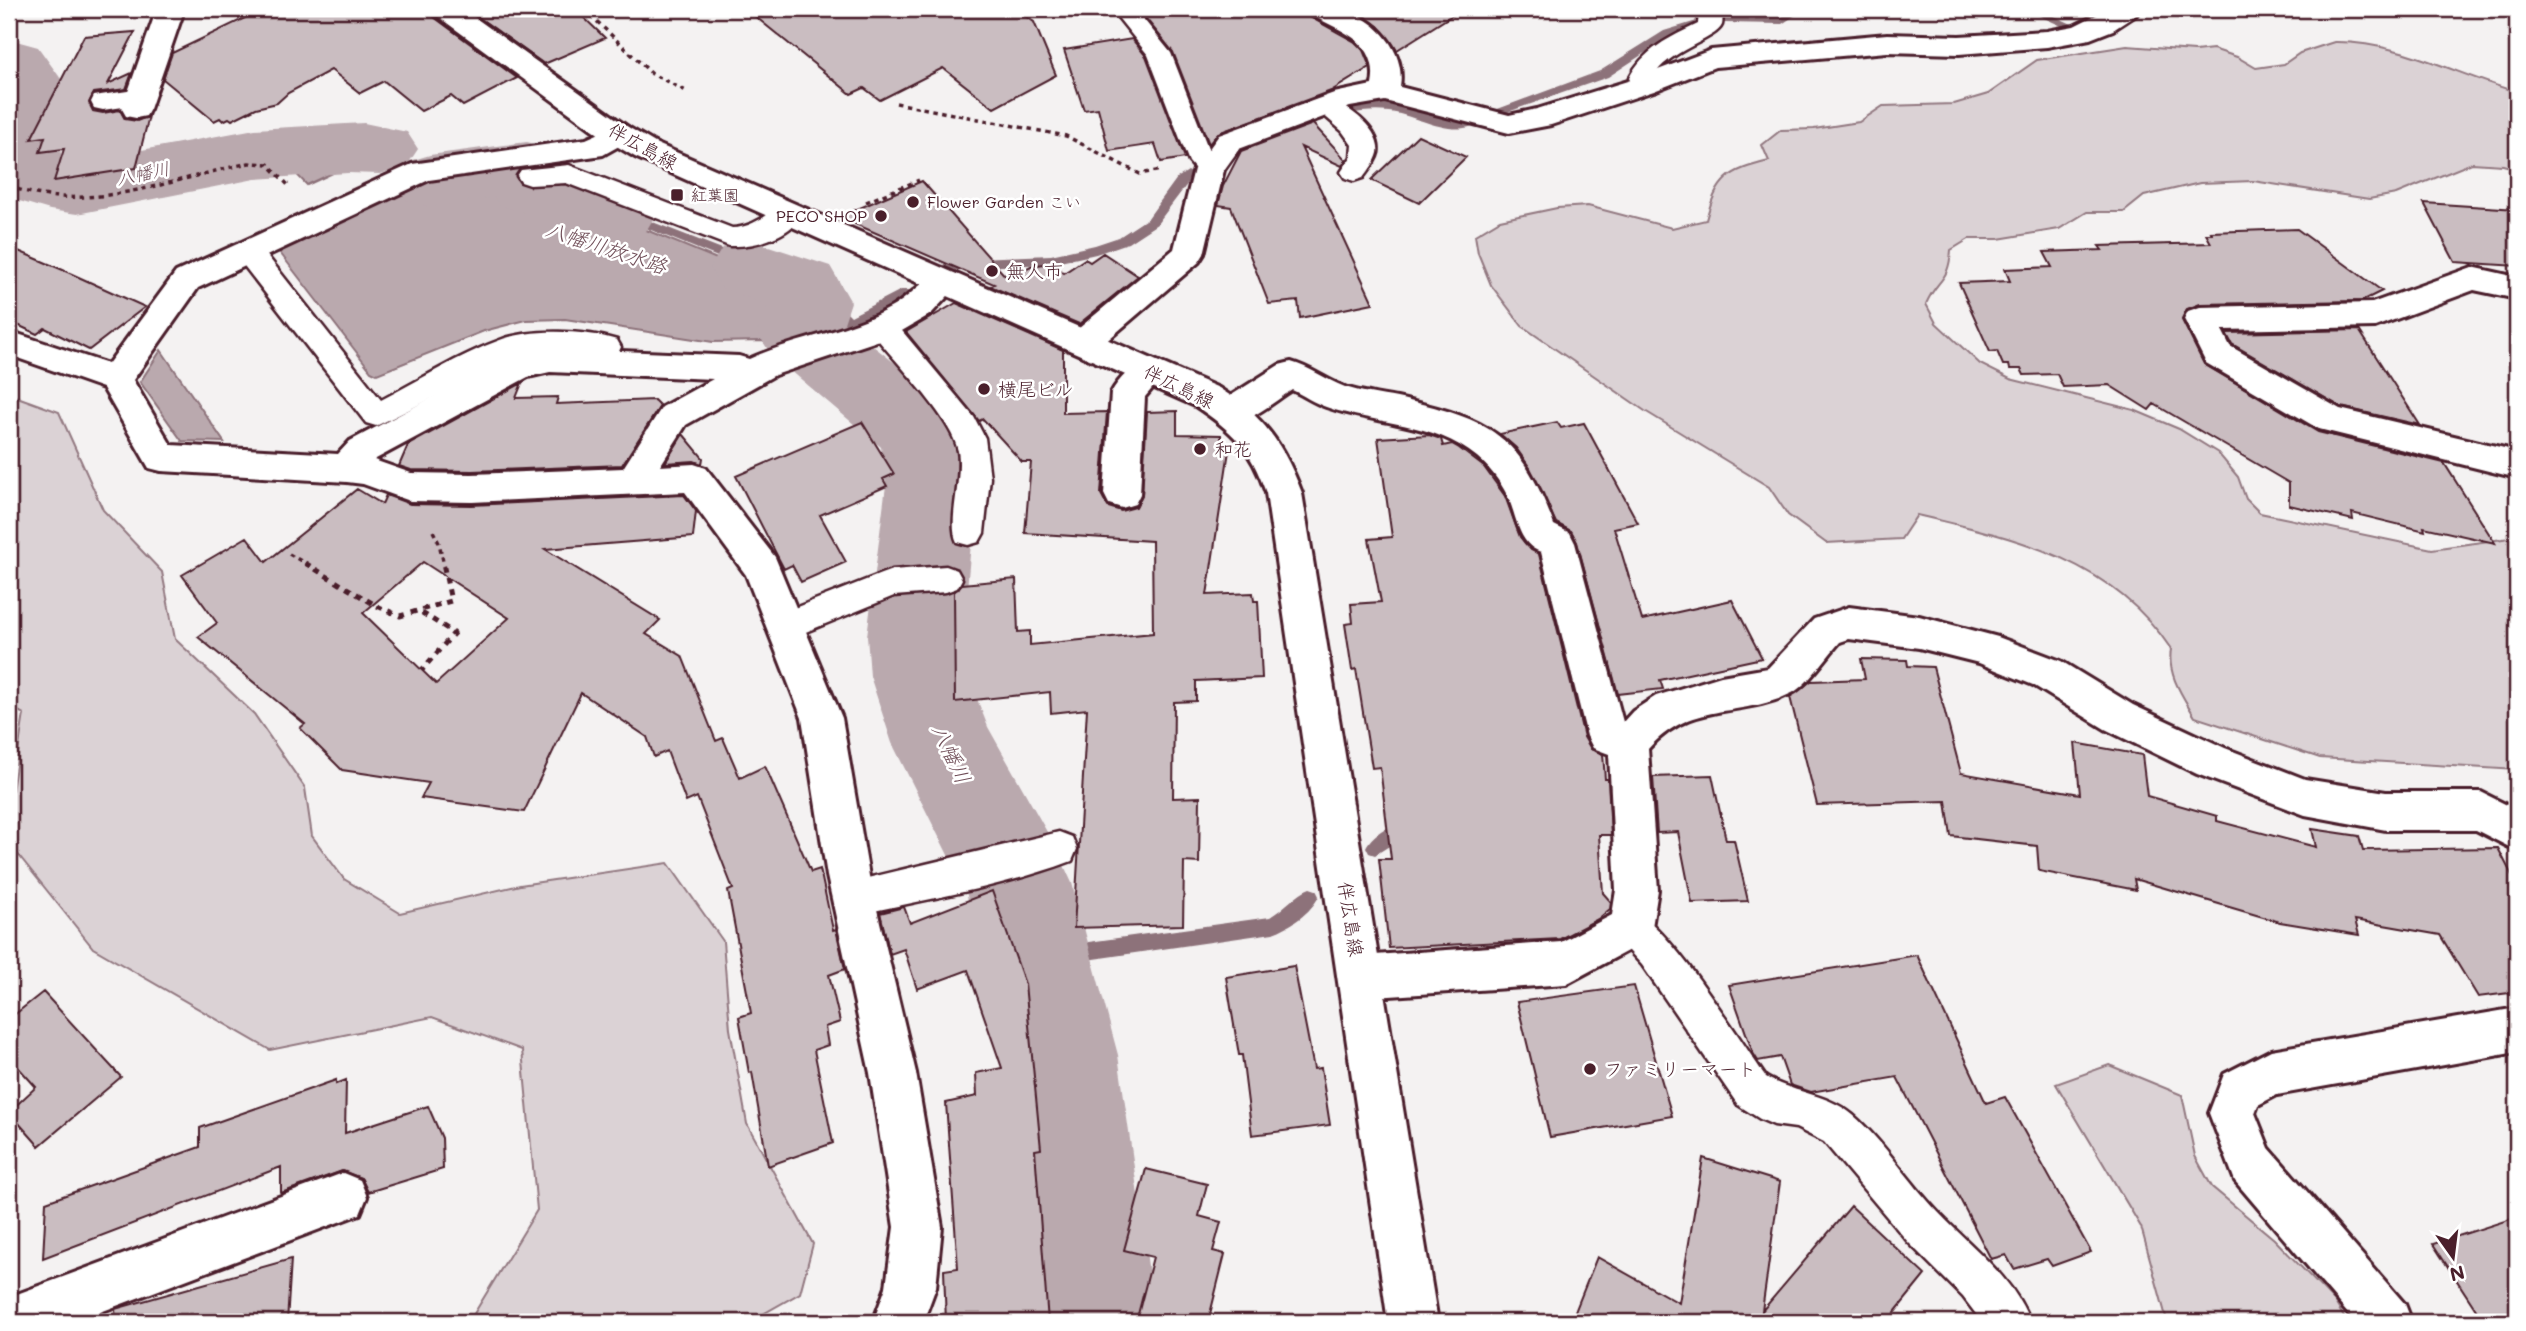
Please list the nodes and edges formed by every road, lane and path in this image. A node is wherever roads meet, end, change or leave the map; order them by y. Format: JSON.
{"nodes":[{"id":1,"x":161,"y":9,"type":"edge"},
{"id":2,"x":446,"y":9,"type":"edge"},
{"id":3,"x":584,"y":9,"type":"edge"},
{"id":4,"x":1321,"y":9,"type":"edge"},
{"id":5,"x":2126,"y":9,"type":"edge"},
{"id":6,"x":1128,"y":15,"type":"dead end"},
{"id":7,"x":1710,"y":18,"type":"edge"},
{"id":8,"x":1644,"y":86,"type":"junction"},
{"id":9,"x":688,"y":92,"type":"dead end"},
{"id":10,"x":1385,"y":92,"type":"junction"},
{"id":11,"x":103,"y":102,"type":"dead end"},
{"id":12,"x":139,"y":103,"type":"joint"},
{"id":13,"x":896,"y":103,"type":"dead end"},
{"id":14,"x":1334,"y":112,"type":"junction"},
{"id":15,"x":618,"y":134,"type":"junction"},
{"id":16,"x":1206,"y":165,"type":"junction"},
{"id":17,"x":1354,"y":172,"type":"dead end"},
{"id":18,"x":530,"y":176,"type":"dead end"},
{"id":19,"x":9,"y":186,"type":"edge"},
{"id":20,"x":790,"y":214,"type":"junction"},
{"id":21,"x":318,"y":219,"type":"junction"},
{"id":22,"x":248,"y":251,"type":"junction"},
{"id":23,"x":945,"y":282,"type":"junction"},
{"id":24,"x":2517,"y":288,"type":"edge"},
{"id":25,"x":877,"y":329,"type":"junction"},
{"id":26,"x":1084,"y":342,"type":"junction"},
{"id":27,"x":9,"y":343,"type":"edge"},
{"id":28,"x":600,"y":363,"type":"junction"},
{"id":29,"x":755,"y":371,"type":"junction"},
{"id":30,"x":1149,"y":372,"type":"junction"},
{"id":31,"x":115,"y":379,"type":"junction"},
{"id":32,"x":1231,"y":412,"type":"junction"},
{"id":33,"x":2517,"y":464,"type":"edge"},
{"id":34,"x":347,"y":468,"type":"junction"},
{"id":35,"x":635,"y":481,"type":"junction"},
{"id":36,"x":410,"y":487,"type":"junction"},
{"id":37,"x":1122,"y":494,"type":"dead end"},
{"id":38,"x":968,"y":533,"type":"dead end"},
{"id":39,"x":289,"y":554,"type":"dead end"},
{"id":40,"x":946,"y":579,"type":"dead end"},
{"id":41,"x":421,"y":612,"type":"junction"},
{"id":42,"x":786,"y":626,"type":"junction"},
{"id":43,"x":422,"y":670,"type":"dead end"},
{"id":44,"x":1628,"y":744,"type":"junction"},
{"id":45,"x":2517,"y":832,"type":"edge"},
{"id":46,"x":1051,"y":852,"type":"dead end"},
{"id":47,"x":855,"y":898,"type":"junction"},
{"id":48,"x":1631,"y":927,"type":"junction"},
{"id":49,"x":1360,"y":977,"type":"junction"},
{"id":50,"x":2517,"y":1030,"type":"edge"},
{"id":51,"x":343,"y":1197,"type":"dead end"},
{"id":52,"x":9,"y":1322,"type":"edge"},
{"id":53,"x":898,"y":1322,"type":"edge"},
{"id":54,"x":1413,"y":1322,"type":"edge"},
{"id":55,"x":2009,"y":1322,"type":"edge"},
{"id":56,"x":2387,"y":1322,"type":"edge"}],
"edges":[{"from":1,"to":12,"type":"street"},
{"from":2,"to":15,"type":"street","name":"伴広島線"},
{"from":3,"to":9,"type":"path"},
{"from":4,"to":10,"type":"street"},
{"from":5,"to":8,"type":"street"},
{"from":6,"to":16,"type":"lane"},
{"from":7,"to":8,"type":"lane"},
{"from":8,"to":10,"type":"street"},
{"from":10,"to":14,"type":"street"},
{"from":11,"to":12,"type":"lane"},
{"from":13,"to":16,"type":"path"},
{"from":14,"to":16,"type":"street"},
{"from":14,"to":17,"type":"lane"},
{"from":15,"to":20,"type":"street","name":"伴広島線"},
{"from":15,"to":21,"type":"street"},
{"from":16,"to":26,"type":"street"},
{"from":18,"to":20,"type":"lane"},
{"from":19,"to":21,"type":"path"},
{"from":20,"to":23,"type":"street","name":"伴広島線"},
{"from":21,"to":22,"type":"street"},
{"from":22,"to":28,"type":"lane"},
{"from":22,"to":31,"type":"street"},
{"from":23,"to":25,"type":"street"},
{"from":23,"to":26,"type":"street","name":"伴広島線"},
{"from":24,"to":33,"type":"street"},
{"from":25,"to":29,"type":"street"},
{"from":25,"to":38,"type":"lane"},
{"from":26,"to":30,"type":"street","name":"伴広島線"},
{"from":27,"to":31,"type":"street"},
{"from":28,"to":29,"type":"street"},
{"from":28,"to":34,"type":"street"},
{"from":29,"to":35,"type":"street"},
{"from":30,"to":32,"type":"street","name":"伴広島線"},
{"from":30,"to":37,"type":"street"},
{"from":31,"to":34,"type":"street"},
{"from":32,"to":44,"type":"street"},
{"from":32,"to":49,"type":"street","name":"伴広島線"},
{"from":34,"to":36,"type":"street"},
{"from":35,"to":36,"type":"street"},
{"from":35,"to":42,"type":"street"},
{"from":36,"to":41,"type":"path"},
{"from":39,"to":41,"type":"path"},
{"from":40,"to":42,"type":"lane"},
{"from":41,"to":43,"type":"path"},
{"from":42,"to":47,"type":"street"},
{"from":44,"to":45,"type":"street"},
{"from":44,"to":48,"type":"street"},
{"from":46,"to":47,"type":"lane"},
{"from":47,"to":53,"type":"street"},
{"from":48,"to":49,"type":"street"},
{"from":48,"to":55,"type":"lane"},
{"from":49,"to":54,"type":"street","name":"伴広島線"},
{"from":50,"to":56,"type":"street"},
{"from":51,"to":52,"type":"street"}]}
